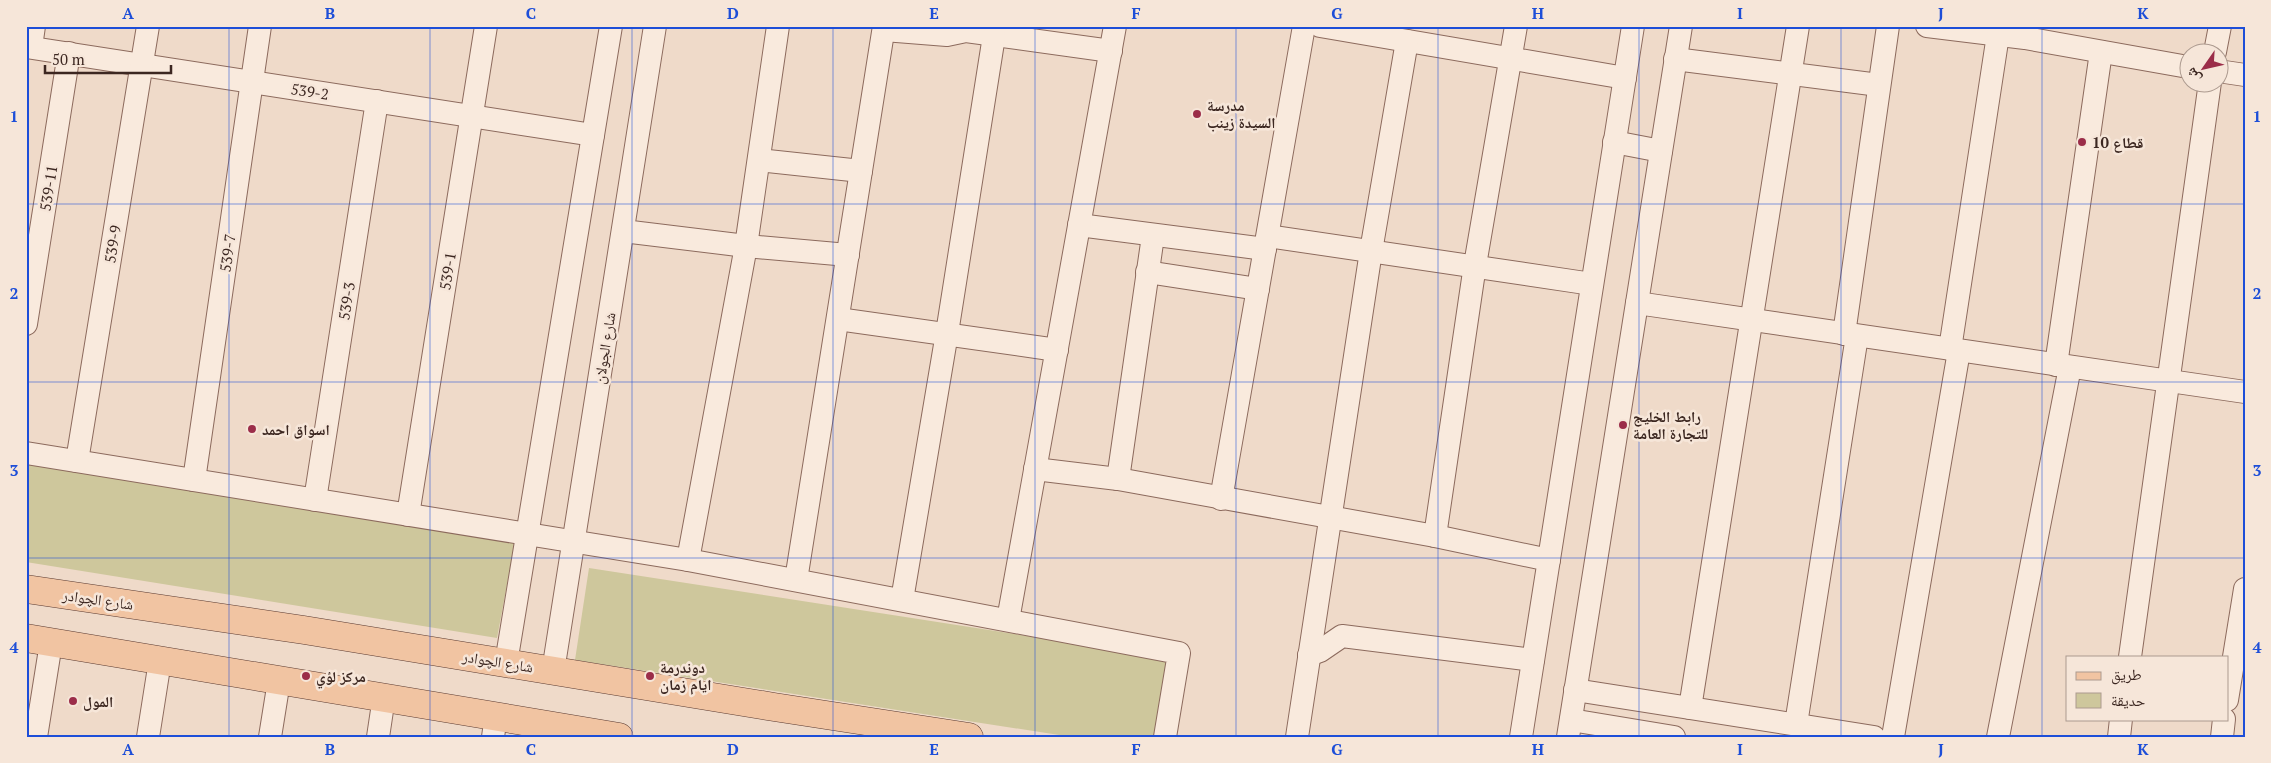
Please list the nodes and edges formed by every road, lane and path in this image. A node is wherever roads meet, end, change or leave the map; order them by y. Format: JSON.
{"nodes":[{"id":1,"x":148,"y":26,"type":"edge"},
{"id":2,"x":260,"y":26,"type":"edge"},
{"id":3,"x":486,"y":26,"type":"edge"},
{"id":4,"x":611,"y":26,"type":"edge"},
{"id":5,"x":655,"y":26,"type":"edge"},
{"id":6,"x":778,"y":26,"type":"edge"},
{"id":7,"x":1116,"y":26,"type":"edge"},
{"id":8,"x":1304,"y":26,"type":"edge"},
{"id":9,"x":1320,"y":26,"type":"edge"},
{"id":10,"x":1516,"y":26,"type":"edge"},
{"id":11,"x":1633,"y":26,"type":"edge"},
{"id":12,"x":1681,"y":26,"type":"edge"},
{"id":13,"x":1798,"y":26,"type":"edge"},
{"id":14,"x":1888,"y":26,"type":"edge"},
{"id":15,"x":1927,"y":26,"type":"edge"},
{"id":16,"x":2220,"y":26,"type":"edge"},
{"id":17,"x":884,"y":28,"type":"edge"},
{"id":18,"x":966,"y":28,"type":"edge"},
{"id":19,"x":2026,"y":32,"type":"edge"},
{"id":20,"x":1998,"y":35,"type":"junction"},
{"id":21,"x":994,"y":36,"type":"junction"},
{"id":22,"x":31,"y":40,"type":"edge"},
{"id":23,"x":1407,"y":41,"type":"junction"},
{"id":24,"x":2217,"y":42,"type":"edge"},
{"id":25,"x":1111,"y":51,"type":"junction"},
{"id":26,"x":2102,"y":52,"type":"junction"},
{"id":27,"x":69,"y":53,"type":"junction"},
{"id":28,"x":1512,"y":59,"type":"junction"},
{"id":29,"x":1676,"y":59,"type":"junction"},
{"id":30,"x":141,"y":64,"type":"junction"},
{"id":31,"x":2178,"y":64,"type":"edge"},
{"id":32,"x":2228,"y":72,"type":"edge"},
{"id":33,"x":1790,"y":74,"type":"junction"},
{"id":34,"x":2245,"y":75,"type":"edge"},
{"id":35,"x":1624,"y":78,"type":"junction"},
{"id":36,"x":252,"y":82,"type":"junction"},
{"id":37,"x":1879,"y":85,"type":"junction"},
{"id":38,"x":2209,"y":92,"type":"edge"},
{"id":39,"x":377,"y":101,"type":"junction"},
{"id":40,"x":472,"y":116,"type":"junction"},
{"id":41,"x":593,"y":135,"type":"junction"},
{"id":42,"x":1614,"y":142,"type":"junction"},
{"id":43,"x":1661,"y":151,"type":"junction"},
{"id":44,"x":759,"y":160,"type":"junction"},
{"id":45,"x":861,"y":170,"type":"junction"},
{"id":46,"x":1079,"y":225,"type":"junction"},
{"id":47,"x":623,"y":231,"type":"junction"},
{"id":48,"x":1152,"y":236,"type":"junction"},
{"id":49,"x":1267,"y":242,"type":"junction"},
{"id":50,"x":746,"y":246,"type":"junction"},
{"id":51,"x":1371,"y":251,"type":"junction"},
{"id":52,"x":848,"y":255,"type":"junction"},
{"id":53,"x":1475,"y":265,"type":"junction"},
{"id":54,"x":1147,"y":272,"type":"junction"},
{"id":55,"x":1592,"y":284,"type":"junction"},
{"id":56,"x":1258,"y":290,"type":"junction"},
{"id":57,"x":1637,"y":303,"type":"junction"},
{"id":58,"x":838,"y":319,"type":"junction"},
{"id":59,"x":1751,"y":320,"type":"junction"},
{"id":60,"x":26,"y":324,"type":"edge"},
{"id":61,"x":947,"y":333,"type":"junction"},
{"id":62,"x":1851,"y":335,"type":"junction"},
{"id":63,"x":1057,"y":350,"type":"junction"},
{"id":64,"x":1955,"y":350,"type":"junction"},
{"id":65,"x":2063,"y":366,"type":"junction"},
{"id":66,"x":2170,"y":382,"type":"junction"},
{"id":67,"x":2245,"y":392,"type":"edge"},
{"id":68,"x":26,"y":453,"type":"edge"},
{"id":69,"x":77,"y":461,"type":"junction"},
{"id":70,"x":1036,"y":469,"type":"junction"},
{"id":71,"x":1118,"y":478,"type":"junction"},
{"id":72,"x":194,"y":480,"type":"junction"},
{"id":73,"x":1221,"y":499,"type":"junction"},
{"id":74,"x":315,"y":500,"type":"junction"},
{"id":75,"x":408,"y":515,"type":"junction"},
{"id":76,"x":1329,"y":518,"type":"junction"},
{"id":77,"x":527,"y":535,"type":"junction"},
{"id":78,"x":1436,"y":536,"type":"junction"},
{"id":79,"x":574,"y":542,"type":"junction"},
{"id":80,"x":688,"y":560,"type":"junction"},
{"id":81,"x":1549,"y":560,"type":"junction"},
{"id":82,"x":796,"y":580,"type":"junction"},
{"id":83,"x":26,"y":589,"type":"edge"},
{"id":84,"x":2245,"y":589,"type":"edge"},
{"id":85,"x":902,"y":600,"type":"junction"},
{"id":86,"x":1008,"y":620,"type":"junction"},
{"id":87,"x":39,"y":641,"type":"edge"},
{"id":88,"x":1309,"y":655,"type":"junction"},
{"id":89,"x":2130,"y":656,"type":"edge"},
{"id":90,"x":1533,"y":660,"type":"junction"},
{"id":91,"x":160,"y":661,"type":"junction"},
{"id":92,"x":506,"y":663,"type":"junction"},
{"id":93,"x":553,"y":671,"type":"junction"},
{"id":94,"x":279,"y":681,"type":"junction"},
{"id":95,"x":1575,"y":690,"type":"junction"},
{"id":96,"x":2228,"y":694,"type":"edge"},
{"id":97,"x":384,"y":697,"type":"junction"},
{"id":98,"x":1690,"y":708,"type":"junction"},
{"id":99,"x":2121,"y":720,"type":"edge"},
{"id":100,"x":2224,"y":720,"type":"edge"},
{"id":101,"x":1796,"y":724,"type":"junction"},
{"id":102,"x":495,"y":726,"type":"edge"},
{"id":103,"x":1569,"y":728,"type":"edge"},
{"id":104,"x":541,"y":730,"type":"edge"},
{"id":105,"x":36,"y":737,"type":"edge"},
{"id":106,"x":148,"y":737,"type":"edge"},
{"id":107,"x":270,"y":737,"type":"edge"},
{"id":108,"x":378,"y":737,"type":"edge"},
{"id":109,"x":619,"y":737,"type":"edge"},
{"id":110,"x":969,"y":737,"type":"edge"},
{"id":111,"x":1166,"y":737,"type":"edge"},
{"id":112,"x":1297,"y":737,"type":"edge"},
{"id":113,"x":1521,"y":737,"type":"edge"},
{"id":114,"x":1674,"y":737,"type":"edge"},
{"id":115,"x":1874,"y":737,"type":"edge"},
{"id":116,"x":1893,"y":737,"type":"edge"},
{"id":117,"x":1998,"y":737,"type":"edge"},
{"id":118,"x":2118,"y":737,"type":"edge"},
{"id":119,"x":2222,"y":737,"type":"edge"}],
"edges":[{"from":1,"to":30,"type":"street","name":"539-9"},
{"from":2,"to":36,"type":"street","name":"539-7"},
{"from":3,"to":40,"type":"street","name":"539-1"},
{"from":4,"to":41,"type":"street"},
{"from":5,"to":47,"type":"street","name":"شارع الجولان"},
{"from":6,"to":44,"type":"street"},
{"from":7,"to":25,"type":"street"},
{"from":8,"to":49,"type":"street"},
{"from":9,"to":23,"type":"street"},
{"from":10,"to":28,"type":"street"},
{"from":11,"to":35,"type":"street"},
{"from":12,"to":29,"type":"street"},
{"from":13,"to":33,"type":"street"},
{"from":14,"to":37,"type":"street"},
{"from":15,"to":20,"type":"street"},
{"from":16,"to":24,"type":"street"},
{"from":17,"to":18,"type":"street"},
{"from":17,"to":45,"type":"street"},
{"from":18,"to":21,"type":"street"},
{"from":19,"to":20,"type":"street"},
{"from":19,"to":26,"type":"street"},
{"from":20,"to":64,"type":"street"},
{"from":21,"to":25,"type":"street"},
{"from":21,"to":61,"type":"street"},
{"from":22,"to":27,"type":"street","name":"539-2"},
{"from":23,"to":28,"type":"street"},
{"from":23,"to":51,"type":"street"},
{"from":25,"to":46,"type":"street"},
{"from":26,"to":31,"type":"street"},
{"from":26,"to":65,"type":"street"},
{"from":27,"to":30,"type":"street","name":"539-2"},
{"from":27,"to":60,"type":"street","name":"539-11"},
{"from":28,"to":35,"type":"street"},
{"from":28,"to":53,"type":"street"},
{"from":29,"to":33,"type":"street"},
{"from":29,"to":43,"type":"street"},
{"from":30,"to":36,"type":"street","name":"539-2"},
{"from":30,"to":69,"type":"street","name":"539-9"},
{"from":32,"to":34,"type":"street"},
{"from":33,"to":37,"type":"street"},
{"from":33,"to":59,"type":"street"},
{"from":35,"to":42,"type":"street"},
{"from":36,"to":39,"type":"street","name":"539-2"},
{"from":36,"to":72,"type":"street","name":"539-7"},
{"from":37,"to":62,"type":"street"},
{"from":38,"to":66,"type":"street"},
{"from":39,"to":40,"type":"street","name":"539-2"},
{"from":39,"to":74,"type":"street","name":"539-3"},
{"from":40,"to":41,"type":"street","name":"539-2"},
{"from":40,"to":75,"type":"street","name":"539-1"},
{"from":41,"to":77,"type":"street"},
{"from":42,"to":43,"type":"street"},
{"from":42,"to":55,"type":"street"},
{"from":43,"to":57,"type":"street"},
{"from":44,"to":45,"type":"street"},
{"from":44,"to":50,"type":"street"},
{"from":45,"to":52,"type":"street"},
{"from":46,"to":48,"type":"street"},
{"from":46,"to":63,"type":"street"},
{"from":47,"to":50,"type":"street"},
{"from":47,"to":79,"type":"street","name":"شارع الجولان"},
{"from":48,"to":49,"type":"street"},
{"from":48,"to":54,"type":"street"},
{"from":49,"to":51,"type":"street"},
{"from":49,"to":56,"type":"street"},
{"from":50,"to":52,"type":"street"},
{"from":50,"to":80,"type":"street"},
{"from":51,"to":53,"type":"street"},
{"from":51,"to":76,"type":"street"},
{"from":52,"to":58,"type":"street"},
{"from":53,"to":55,"type":"street"},
{"from":53,"to":78,"type":"street"},
{"from":54,"to":56,"type":"street"},
{"from":54,"to":71,"type":"street"},
{"from":55,"to":81,"type":"street"},
{"from":56,"to":73,"type":"street"},
{"from":57,"to":59,"type":"street"},
{"from":57,"to":95,"type":"street"},
{"from":58,"to":61,"type":"street"},
{"from":58,"to":82,"type":"street"},
{"from":59,"to":62,"type":"street"},
{"from":59,"to":98,"type":"street"},
{"from":61,"to":63,"type":"street"},
{"from":61,"to":85,"type":"street"},
{"from":62,"to":64,"type":"street"},
{"from":62,"to":101,"type":"street"},
{"from":63,"to":70,"type":"street"},
{"from":64,"to":65,"type":"street"},
{"from":64,"to":116,"type":"street"},
{"from":65,"to":66,"type":"street"},
{"from":65,"to":117,"type":"street"},
{"from":66,"to":67,"type":"street"},
{"from":66,"to":89,"type":"street"},
{"from":68,"to":69,"type":"street"},
{"from":69,"to":72,"type":"street"},
{"from":70,"to":71,"type":"street"},
{"from":70,"to":86,"type":"street"},
{"from":71,"to":73,"type":"street"},
{"from":72,"to":74,"type":"street"},
{"from":73,"to":76,"type":"street"},
{"from":74,"to":75,"type":"street"},
{"from":75,"to":77,"type":"street"},
{"from":76,"to":78,"type":"street"},
{"from":76,"to":88,"type":"street"},
{"from":77,"to":79,"type":"street"},
{"from":77,"to":92,"type":"street"},
{"from":78,"to":81,"type":"street"},
{"from":79,"to":80,"type":"street"},
{"from":79,"to":93,"type":"street","name":"شارع الجولان"},
{"from":80,"to":82,"type":"street"},
{"from":81,"to":90,"type":"street"},
{"from":82,"to":85,"type":"street"},
{"from":83,"to":92,"type":"main road","name":"شارع الچوادر"},
{"from":84,"to":96,"type":"street"},
{"from":85,"to":86,"type":"street"},
{"from":86,"to":111,"type":"street"},
{"from":87,"to":91,"type":"main road"},
{"from":87,"to":105,"type":"street"},
{"from":88,"to":90,"type":"street"},
{"from":88,"to":112,"type":"street"},
{"from":90,"to":113,"type":"street"},
{"from":91,"to":94,"type":"main road"},
{"from":91,"to":106,"type":"street"},
{"from":92,"to":93,"type":"main road","name":"شارع الچوادر"},
{"from":93,"to":110,"type":"main road","name":"شارع الچوادر"},
{"from":94,"to":97,"type":"main road"},
{"from":94,"to":107,"type":"street"},
{"from":95,"to":98,"type":"street"},
{"from":95,"to":103,"type":"street"},
{"from":97,"to":102,"type":"main road"},
{"from":97,"to":108,"type":"street"},
{"from":98,"to":101,"type":"street"},
{"from":99,"to":118,"type":"street"},
{"from":100,"to":119,"type":"street"},
{"from":101,"to":115,"type":"street"},
{"from":102,"to":104,"type":"main road"},
{"from":103,"to":114,"type":"street"},
{"from":104,"to":109,"type":"main road"}]}
